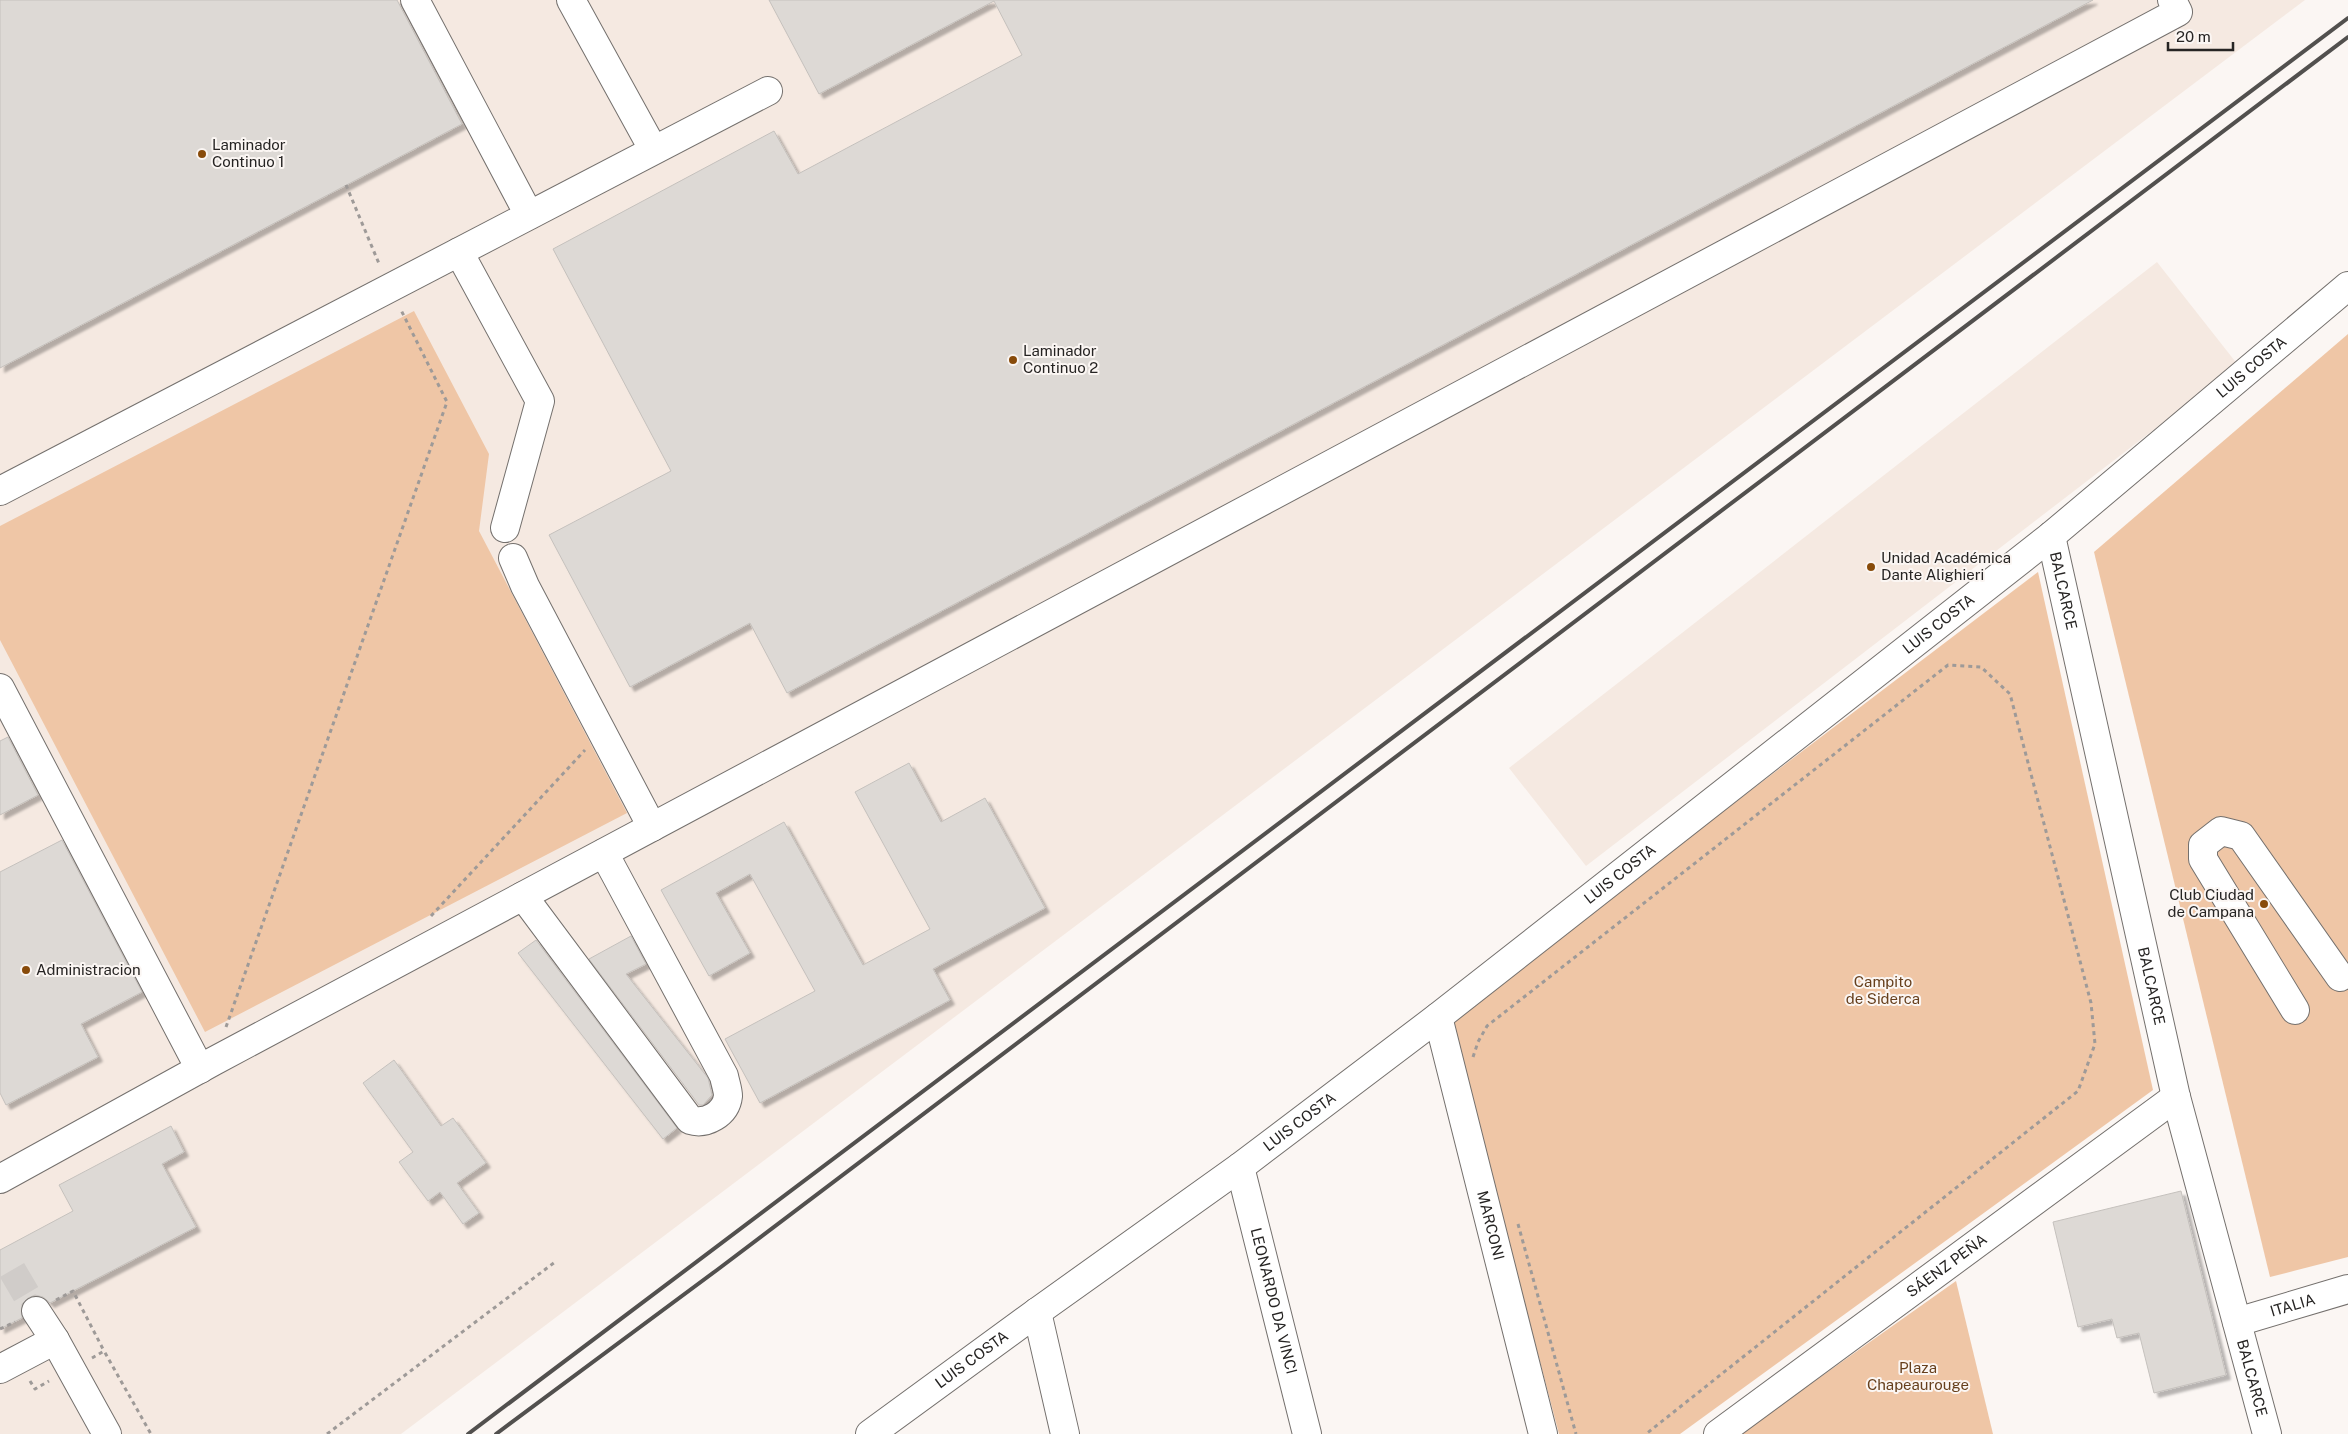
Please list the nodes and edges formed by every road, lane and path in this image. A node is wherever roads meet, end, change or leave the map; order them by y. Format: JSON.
{"nodes":[{"id":1,"x":415,"y":0,"type":"edge"},
{"id":2,"x":2172,"y":0,"type":"edge"},
{"id":3,"x":573,"y":1,"type":"edge"},
{"id":4,"x":768,"y":91,"type":"dead end"},
{"id":5,"x":653,"y":150,"type":"junction"},
{"id":6,"x":346,"y":185,"type":"dead end"},
{"id":7,"x":529,"y":215,"type":"junction"},
{"id":8,"x":459,"y":252,"type":"junction"},
{"id":9,"x":2348,"y":286,"type":"edge"},
{"id":10,"x":390,"y":288,"type":"junction"},
{"id":11,"x":0,"y":491,"type":"edge"},
{"id":12,"x":505,"y":528,"type":"dead end"},
{"id":13,"x":2051,"y":536,"type":"junction"},
{"id":14,"x":514,"y":558,"type":"dead end"},
{"id":15,"x":0,"y":688,"type":"edge"},
{"id":16,"x":602,"y":731,"type":"junction"},
{"id":17,"x":652,"y":827,"type":"junction"},
{"id":18,"x":604,"y":853,"type":"junction"},
{"id":19,"x":523,"y":896,"type":"junction"},
{"id":20,"x":426,"y":922,"type":"dead end"},
{"id":21,"x":2340,"y":978,"type":"dead end"},
{"id":22,"x":2295,"y":1010,"type":"dead end"},
{"id":23,"x":1438,"y":1016,"type":"junction"},
{"id":24,"x":1472,"y":1060,"type":"dead end"},
{"id":25,"x":207,"y":1065,"type":"junction"},
{"id":26,"x":2176,"y":1097,"type":"junction"},
{"id":27,"x":1240,"y":1168,"type":"junction"},
{"id":28,"x":0,"y":1179,"type":"edge"},
{"id":29,"x":1518,"y":1223,"type":"dead end"},
{"id":30,"x":555,"y":1262,"type":"dead end"},
{"id":31,"x":2348,"y":1289,"type":"edge"},
{"id":32,"x":36,"y":1311,"type":"tunnel mouth"},
{"id":33,"x":1037,"y":1312,"type":"junction"},
{"id":34,"x":2237,"y":1322,"type":"junction"},
{"id":35,"x":48,"y":1344,"type":"junction"},
{"id":36,"x":0,"y":1369,"type":"edge"},
{"id":37,"x":88,"y":1434,"type":"edge"},
{"id":38,"x":107,"y":1434,"type":"edge"},
{"id":39,"x":327,"y":1434,"type":"edge"},
{"id":40,"x":870,"y":1434,"type":"edge"},
{"id":41,"x":1065,"y":1434,"type":"edge"},
{"id":42,"x":1307,"y":1434,"type":"edge"},
{"id":43,"x":1543,"y":1434,"type":"edge"},
{"id":44,"x":1576,"y":1434,"type":"edge"},
{"id":45,"x":1646,"y":1434,"type":"edge"},
{"id":46,"x":1718,"y":1434,"type":"edge"},
{"id":47,"x":2266,"y":1434,"type":"edge"}],
"edges":[{"from":1,"to":7,"type":"street"},
{"from":2,"to":17,"type":"street"},
{"from":3,"to":5,"type":"street"},
{"from":4,"to":5,"type":"street"},
{"from":5,"to":7,"type":"street"},
{"from":6,"to":10,"type":"path"},
{"from":7,"to":8,"type":"street"},
{"from":8,"to":10,"type":"street"},
{"from":8,"to":12,"type":"street"},
{"from":9,"to":13,"type":"street","name":"LUIS COSTA"},
{"from":10,"to":11,"type":"street"},
{"from":10,"to":25,"type":"path"},
{"from":13,"to":23,"type":"street","name":"LUIS COSTA"},
{"from":13,"to":26,"type":"street","name":"BALCARCE"},
{"from":14,"to":16,"type":"street"},
{"from":15,"to":25,"type":"street"},
{"from":16,"to":17,"type":"street"},
{"from":16,"to":20,"type":"path"},
{"from":17,"to":18,"type":"street"},
{"from":18,"to":19,"type":"street"},
{"from":18,"to":19,"type":"street"},
{"from":19,"to":25,"type":"street"},
{"from":21,"to":22,"type":"street"},
{"from":23,"to":27,"type":"street","name":"LUIS COSTA"},
{"from":23,"to":43,"type":"street","name":"MARCONI"},
{"from":24,"to":45,"type":"path"},
{"from":25,"to":28,"type":"street"},
{"from":26,"to":34,"type":"street","name":"BALCARCE"},
{"from":26,"to":46,"type":"street","name":"SÁENZ PEÑA"},
{"from":27,"to":33,"type":"street","name":"LUIS COSTA"},
{"from":27,"to":42,"type":"street","name":"LEONARDO DA VINCI"},
{"from":29,"to":44,"type":"path"},
{"from":30,"to":39,"type":"path"},
{"from":31,"to":34,"type":"street","name":"ITALIA"},
{"from":32,"to":35,"type":"street"},
{"from":33,"to":40,"type":"street","name":"LUIS COSTA"},
{"from":33,"to":41,"type":"street"},
{"from":34,"to":47,"type":"street","name":"BALCARCE"},
{"from":35,"to":36,"type":"street"},
{"from":35,"to":37,"type":"street"},
{"from":35,"to":38,"type":"street"}]}
